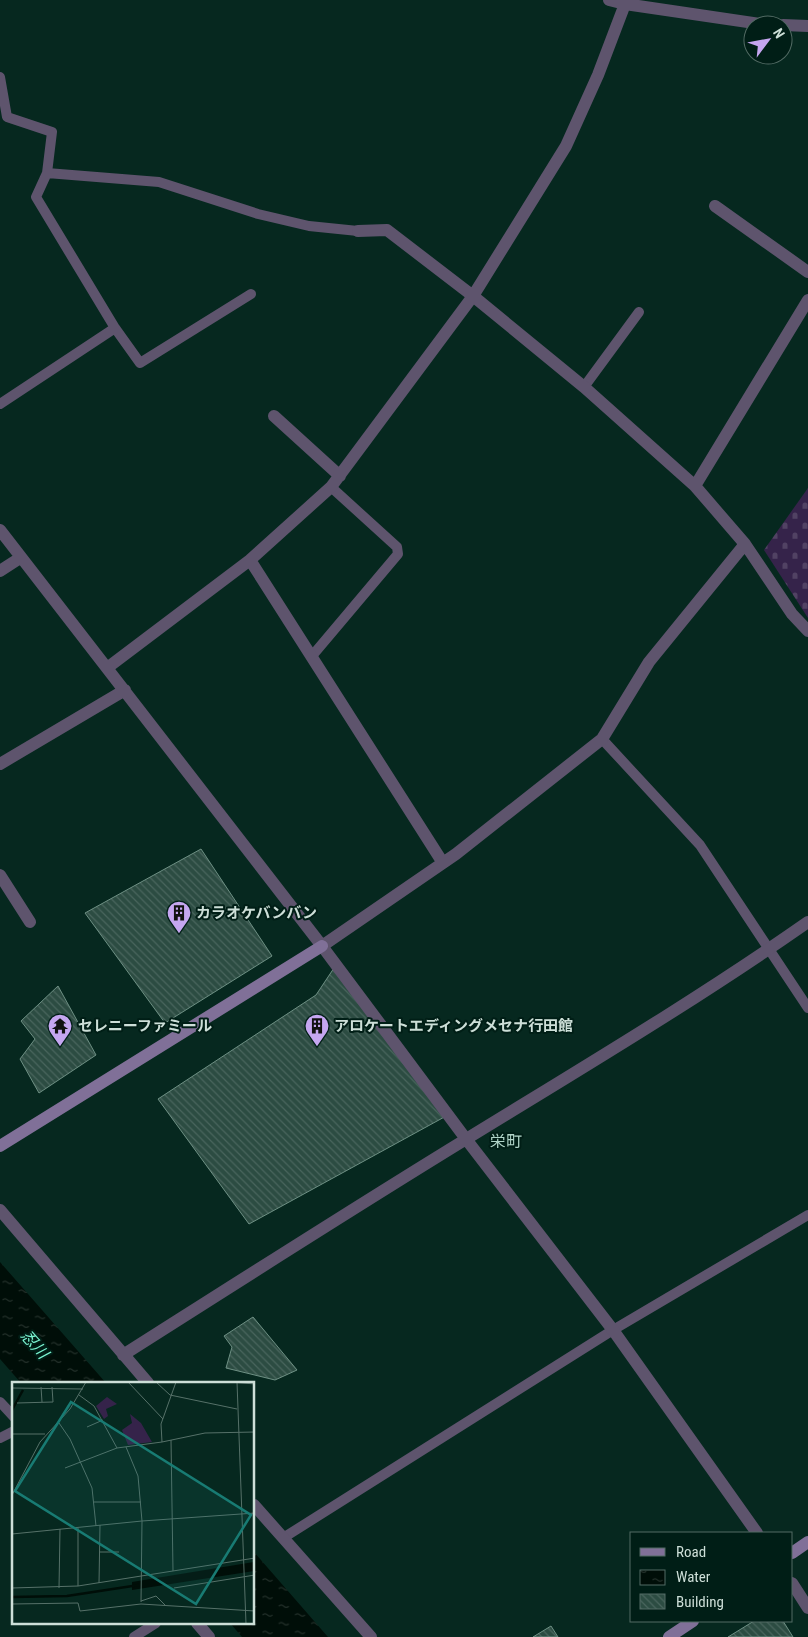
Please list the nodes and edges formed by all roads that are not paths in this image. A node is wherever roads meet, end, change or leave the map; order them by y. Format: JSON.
{"nodes":[{"id":1,"x":609,"y":0,"type":"edge"},
{"id":2,"x":625,"y":4,"type":"junction"},
{"id":3,"x":743,"y":21,"type":"edge"},
{"id":4,"x":793,"y":25,"type":"edge"},
{"id":5,"x":808,"y":26,"type":"edge"},
{"id":6,"x":0,"y":76,"type":"edge"},
{"id":7,"x":47,"y":173,"type":"junction"},
{"id":8,"x":715,"y":206,"type":"dead end"},
{"id":9,"x":358,"y":231,"type":"joint"},
{"id":10,"x":808,"y":272,"type":"edge"},
{"id":11,"x":251,"y":294,"type":"dead end"},
{"id":12,"x":473,"y":296,"type":"junction"},
{"id":13,"x":808,"y":300,"type":"edge"},
{"id":14,"x":639,"y":312,"type":"dead end"},
{"id":15,"x":115,"y":328,"type":"junction"},
{"id":16,"x":584,"y":387,"type":"junction"},
{"id":17,"x":0,"y":404,"type":"edge"},
{"id":18,"x":274,"y":416,"type":"dead end"},
{"id":19,"x":340,"y":476,"type":"junction"},
{"id":20,"x":695,"y":486,"type":"junction"},
{"id":21,"x":331,"y":487,"type":"junction"},
{"id":22,"x":0,"y":530,"type":"edge"},
{"id":23,"x":745,"y":544,"type":"junction"},
{"id":24,"x":20,"y":558,"type":"junction"},
{"id":25,"x":250,"y":560,"type":"junction"},
{"id":26,"x":0,"y":571,"type":"edge"},
{"id":27,"x":808,"y":631,"type":"edge"},
{"id":28,"x":312,"y":656,"type":"junction"},
{"id":29,"x":107,"y":668,"type":"junction"},
{"id":30,"x":125,"y":690,"type":"junction"},
{"id":31,"x":602,"y":739,"type":"junction"},
{"id":32,"x":0,"y":764,"type":"edge"},
{"id":33,"x":444,"y":863,"type":"junction"},
{"id":34,"x":0,"y":875,"type":"edge"},
{"id":35,"x":30,"y":922,"type":"dead end"},
{"id":36,"x":808,"y":922,"type":"edge"},
{"id":37,"x":322,"y":946,"type":"junction"},
{"id":38,"x":770,"y":949,"type":"junction"},
{"id":39,"x":808,"y":1008,"type":"edge"},
{"id":40,"x":466,"y":1139,"type":"junction"},
{"id":41,"x":0,"y":1146,"type":"edge"},
{"id":42,"x":0,"y":1210,"type":"edge"},
{"id":43,"x":808,"y":1215,"type":"edge"},
{"id":44,"x":613,"y":1330,"type":"junction"},
{"id":45,"x":123,"y":1355,"type":"junction"},
{"id":46,"x":147,"y":1382,"type":"edge"},
{"id":47,"x":0,"y":1402,"type":"edge"},
{"id":48,"x":12,"y":1415,"type":"edge"},
{"id":49,"x":12,"y":1432,"type":"edge"},
{"id":50,"x":0,"y":1438,"type":"edge"},
{"id":51,"x":255,"y":1506,"type":"edge"},
{"id":52,"x":757,"y":1532,"type":"edge"},
{"id":53,"x":282,"y":1538,"type":"junction"},
{"id":54,"x":808,"y":1542,"type":"edge"},
{"id":55,"x":793,"y":1552,"type":"edge"},
{"id":56,"x":793,"y":1585,"type":"edge"},
{"id":57,"x":808,"y":1608,"type":"edge"},
{"id":58,"x":692,"y":1622,"type":"edge"},
{"id":59,"x":154,"y":1624,"type":"edge"},
{"id":60,"x":198,"y":1624,"type":"edge"},
{"id":61,"x":134,"y":1637,"type":"edge"},
{"id":62,"x":209,"y":1637,"type":"edge"},
{"id":63,"x":371,"y":1637,"type":"edge"},
{"id":64,"x":670,"y":1637,"type":"edge"}],
"edges":[{"from":1,"to":2,"type":"street"},
{"from":2,"to":3,"type":"street"},
{"from":2,"to":12,"type":"street"},
{"from":4,"to":5,"type":"street"},
{"from":6,"to":7,"type":"lane"},
{"from":7,"to":9,"type":"lane"},
{"from":7,"to":15,"type":"lane"},
{"from":8,"to":10,"type":"street"},
{"from":9,"to":12,"type":"street"},
{"from":11,"to":15,"type":"lane"},
{"from":12,"to":16,"type":"street"},
{"from":12,"to":19,"type":"street"},
{"from":13,"to":20,"type":"street"},
{"from":14,"to":16,"type":"lane"},
{"from":15,"to":17,"type":"lane"},
{"from":16,"to":20,"type":"street"},
{"from":18,"to":19,"type":"street"},
{"from":19,"to":21,"type":"street"},
{"from":20,"to":23,"type":"street"},
{"from":21,"to":25,"type":"street"},
{"from":21,"to":28,"type":"lane"},
{"from":22,"to":24,"type":"street"},
{"from":23,"to":27,"type":"street"},
{"from":23,"to":31,"type":"street"},
{"from":24,"to":26,"type":"street"},
{"from":24,"to":29,"type":"street"},
{"from":25,"to":28,"type":"street"},
{"from":25,"to":29,"type":"street"},
{"from":28,"to":33,"type":"street"},
{"from":29,"to":30,"type":"street"},
{"from":30,"to":32,"type":"street"},
{"from":30,"to":37,"type":"street"},
{"from":31,"to":33,"type":"street"},
{"from":31,"to":38,"type":"lane"},
{"from":33,"to":37,"type":"street"},
{"from":34,"to":35,"type":"street"},
{"from":36,"to":38,"type":"street"},
{"from":37,"to":40,"type":"street"},
{"from":37,"to":41,"type":"street"},
{"from":38,"to":39,"type":"lane"},
{"from":38,"to":40,"type":"street"},
{"from":40,"to":44,"type":"street"},
{"from":40,"to":45,"type":"street"},
{"from":42,"to":45,"type":"street"},
{"from":43,"to":44,"type":"lane"},
{"from":44,"to":52,"type":"street"},
{"from":44,"to":53,"type":"lane"},
{"from":45,"to":46,"type":"street"},
{"from":47,"to":48,"type":"lane"},
{"from":49,"to":50,"type":"lane"},
{"from":51,"to":53,"type":"street"},
{"from":53,"to":63,"type":"street"},
{"from":54,"to":55,"type":"street"},
{"from":56,"to":57,"type":"street"},
{"from":58,"to":64,"type":"street"},
{"from":59,"to":61,"type":"lane"},
{"from":60,"to":62,"type":"street"}]}
